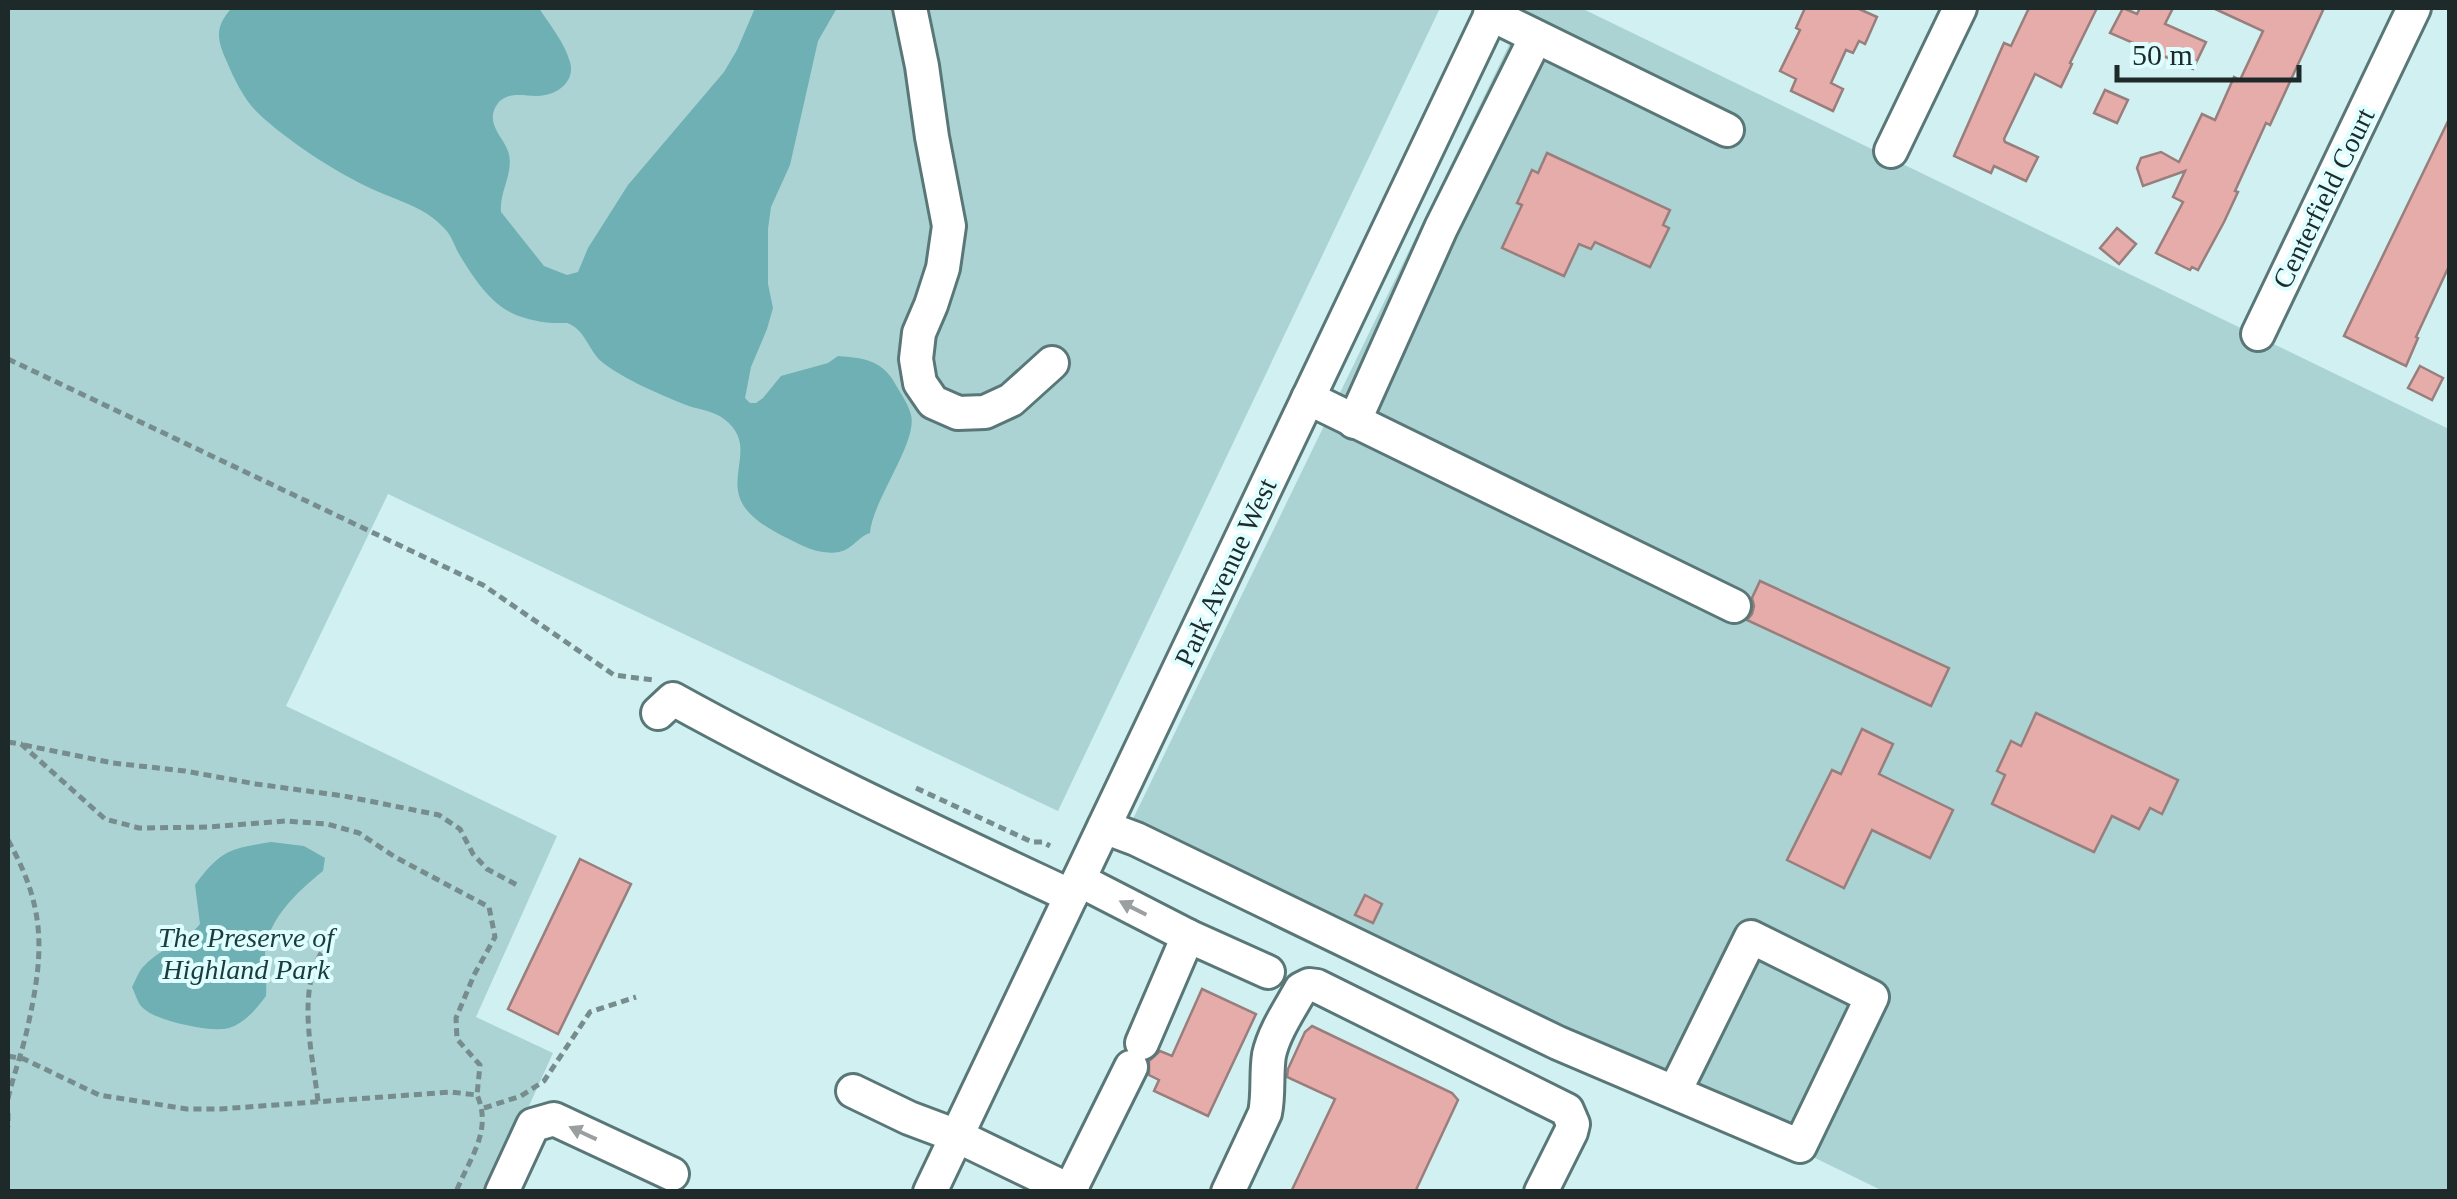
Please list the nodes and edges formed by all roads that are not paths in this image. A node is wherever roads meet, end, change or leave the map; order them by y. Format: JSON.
{"nodes":[{"id":1,"x":910,"y":8,"type":"edge"},
{"id":2,"x":1960,"y":8,"type":"edge"},
{"id":3,"x":2414,"y":8,"type":"edge"},
{"id":4,"x":1492,"y":11,"type":"edge"},
{"id":5,"x":1536,"y":37,"type":"junction"},
{"id":6,"x":1727,"y":130,"type":"dead end"},
{"id":7,"x":1891,"y":151,"type":"dead end"},
{"id":8,"x":2258,"y":334,"type":"dead end"},
{"id":9,"x":1052,"y":363,"type":"dead end"},
{"id":10,"x":1308,"y":398,"type":"junction"},
{"id":11,"x":1354,"y":422,"type":"junction"},
{"id":12,"x":1734,"y":606,"type":"dead end"},
{"id":13,"x":658,"y":713,"type":"dead end"},
{"id":14,"x":1104,"y":827,"type":"junction"},
{"id":15,"x":1075,"y":888,"type":"junction"},
{"id":16,"x":1188,"y":936,"type":"junction"},
{"id":17,"x":1268,"y":972,"type":"dead end"},
{"id":18,"x":852,"y":1091,"type":"dead end"},
{"id":19,"x":1675,"y":1091,"type":"junction"},
{"id":20,"x":957,"y":1136,"type":"junction"},
{"id":21,"x":672,"y":1174,"type":"dead end"},
{"id":22,"x":1072,"y":1191,"type":"edge"},
{"id":23,"x":502,"y":1192,"type":"edge"},
{"id":24,"x":930,"y":1192,"type":"edge"},
{"id":25,"x":1228,"y":1192,"type":"edge"},
{"id":26,"x":1540,"y":1192,"type":"edge"}],
"edges":[{"from":1,"to":9,"type":"street"},
{"from":2,"to":7,"type":"street"},
{"from":3,"to":8,"type":"street","name":"Centerfield Court"},
{"from":4,"to":5,"type":"street"},
{"from":4,"to":10,"type":"street","name":"Park Avenue West"},
{"from":5,"to":6,"type":"street"},
{"from":5,"to":11,"type":"street"},
{"from":10,"to":11,"type":"street"},
{"from":10,"to":14,"type":"street","name":"Park Avenue West"},
{"from":11,"to":12,"type":"street"},
{"from":13,"to":15,"type":"street"},
{"from":14,"to":15,"type":"street","name":"Park Avenue West"},
{"from":14,"to":19,"type":"street"},
{"from":16,"to":15,"type":"street","one_way":true},
{"from":15,"to":20,"type":"street","name":"Park Avenue West"},
{"from":16,"to":17,"type":"street"},
{"from":16,"to":22,"type":"street"},
{"from":18,"to":20,"type":"street"},
{"from":19,"to":19,"type":"street"},
{"from":20,"to":22,"type":"street"},
{"from":20,"to":24,"type":"street","name":"Park Avenue West"},
{"from":21,"to":23,"type":"street","one_way":true},
{"from":25,"to":26,"type":"street"}]}
